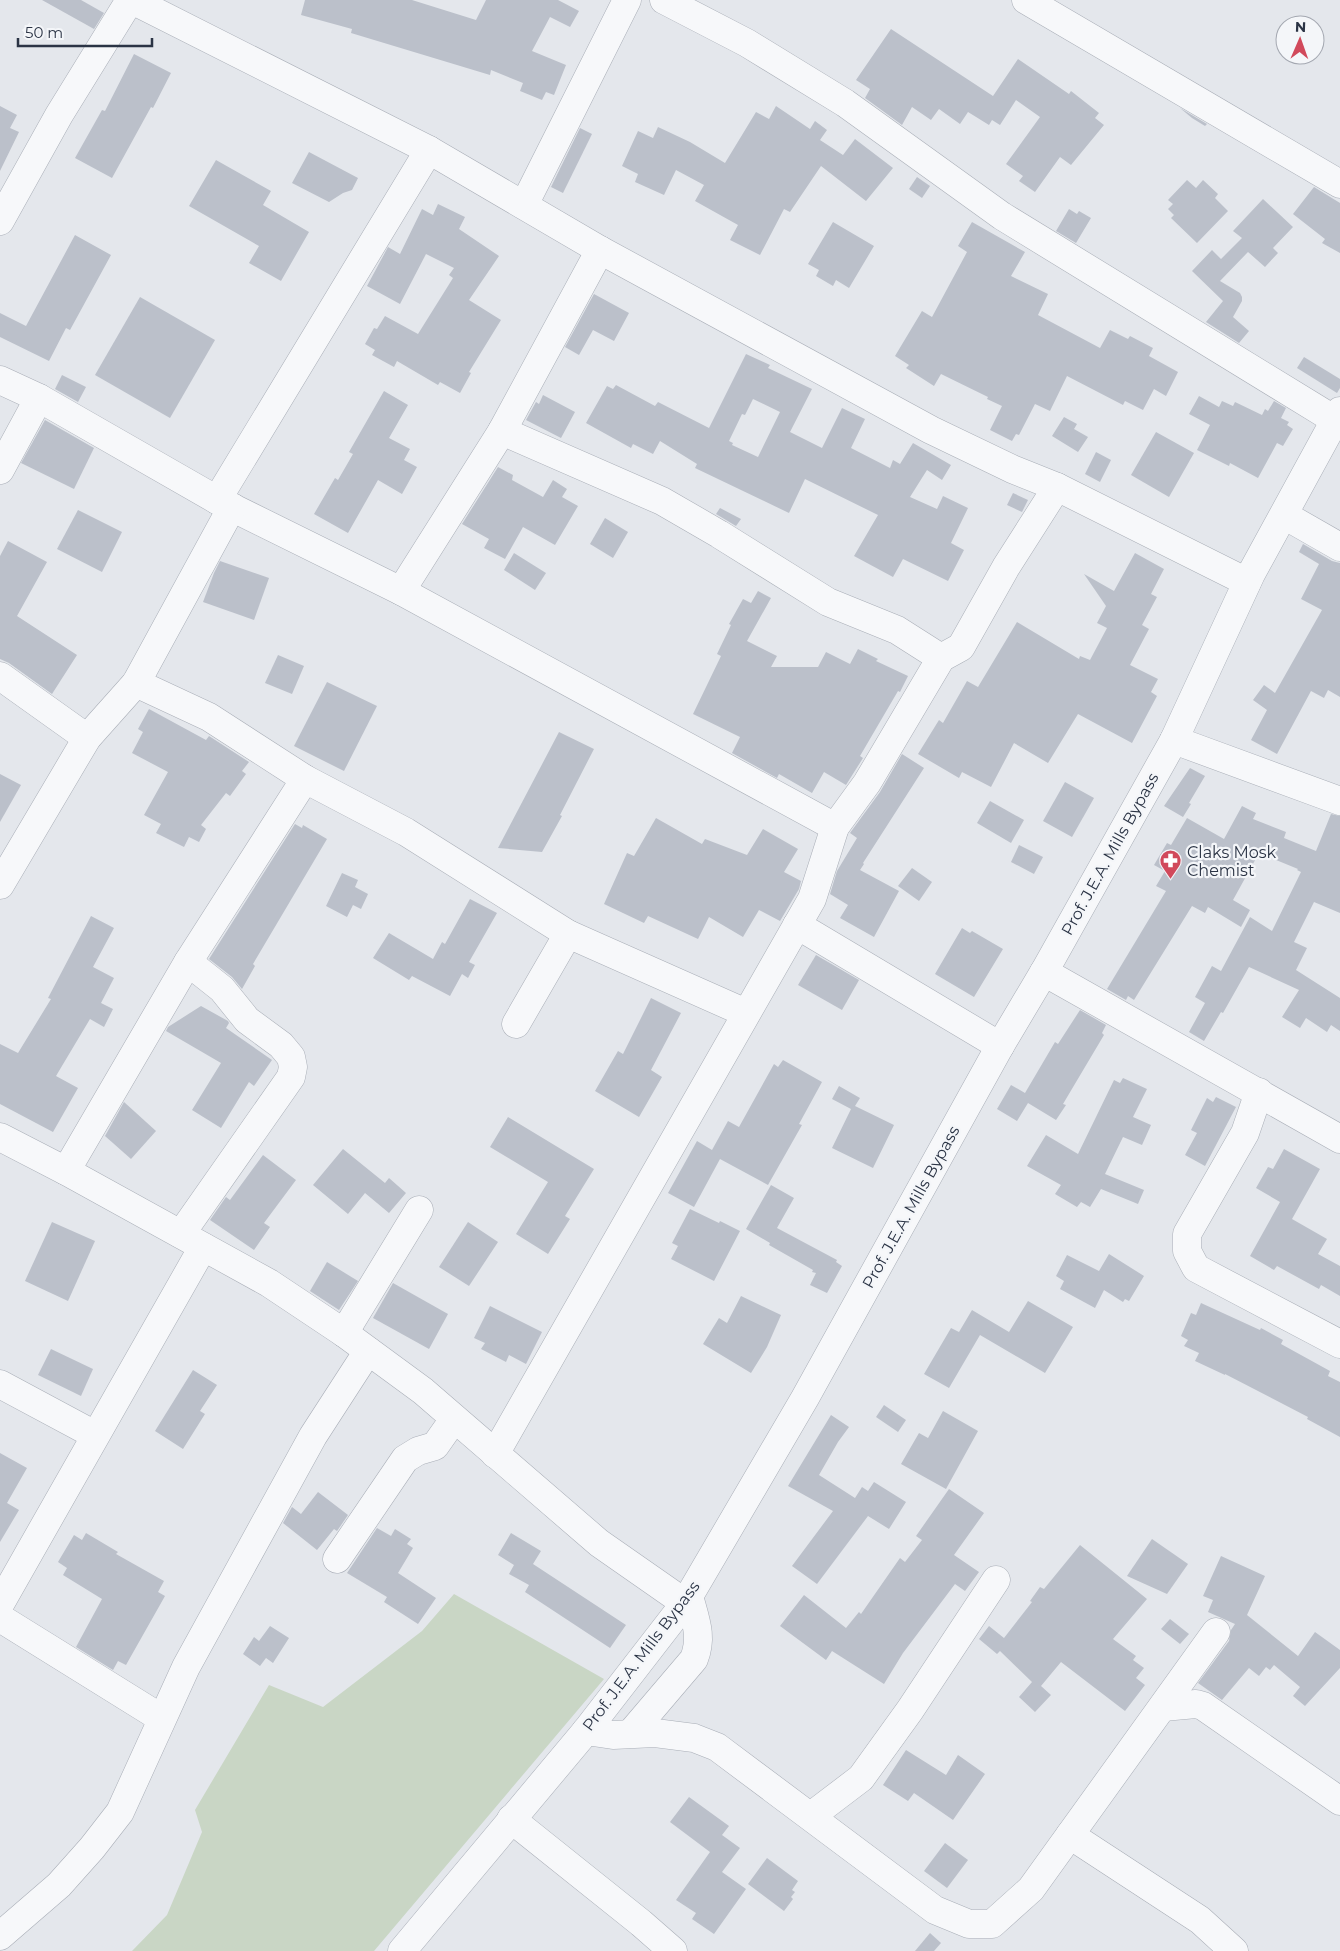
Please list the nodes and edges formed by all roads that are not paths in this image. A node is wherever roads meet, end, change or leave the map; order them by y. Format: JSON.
{"nodes":[{"id":1,"x":131,"y":0,"type":"edge"},
{"id":2,"x":626,"y":0,"type":"edge"},
{"id":3,"x":664,"y":0,"type":"edge"},
{"id":4,"x":1026,"y":0,"type":"edge"},
{"id":5,"x":429,"y":150,"type":"junction"},
{"id":6,"x":1340,"y":184,"type":"edge"},
{"id":7,"x":524,"y":205,"type":"junction"},
{"id":8,"x":0,"y":221,"type":"edge"},
{"id":9,"x":600,"y":250,"type":"junction"},
{"id":10,"x":0,"y":380,"type":"edge"},
{"id":11,"x":39,"y":398,"type":"junction"},
{"id":12,"x":1338,"y":416,"type":"edge"},
{"id":13,"x":502,"y":430,"type":"junction"},
{"id":14,"x":0,"y":470,"type":"edge"},
{"id":15,"x":1057,"y":487,"type":"junction"},
{"id":16,"x":225,"y":504,"type":"junction"},
{"id":17,"x":1284,"y":514,"type":"junction"},
{"id":18,"x":1340,"y":547,"type":"edge"},
{"id":19,"x":1247,"y":582,"type":"junction"},
{"id":20,"x":401,"y":591,"type":"junction"},
{"id":21,"x":941,"y":658,"type":"junction"},
{"id":22,"x":0,"y":676,"type":"edge"},
{"id":23,"x":136,"y":684,"type":"junction"},
{"id":24,"x":87,"y":738,"type":"junction"},
{"id":25,"x":1174,"y":740,"type":"junction"},
{"id":26,"x":305,"y":778,"type":"junction"},
{"id":27,"x":1340,"y":801,"type":"edge"},
{"id":28,"x":835,"y":827,"type":"junction"},
{"id":29,"x":0,"y":885,"type":"edge"},
{"id":30,"x":797,"y":925,"type":"junction"},
{"id":31,"x":568,"y":934,"type":"junction"},
{"id":32,"x":188,"y":962,"type":"junction"},
{"id":33,"x":1044,"y":972,"type":"junction"},
{"id":34,"x":746,"y":1013,"type":"junction"},
{"id":35,"x":516,"y":1024,"type":"dead end"},
{"id":36,"x":1000,"y":1046,"type":"junction"},
{"id":37,"x":1259,"y":1092,"type":"junction"},
{"id":38,"x":0,"y":1138,"type":"edge"},
{"id":39,"x":1340,"y":1139,"type":"edge"},
{"id":40,"x":66,"y":1171,"type":"junction"},
{"id":41,"x":419,"y":1210,"type":"dead end"},
{"id":42,"x":192,"y":1240,"type":"junction"},
{"id":43,"x":344,"y":1334,"type":"junction"},
{"id":44,"x":1340,"y":1344,"type":"edge"},
{"id":45,"x":368,"y":1350,"type":"junction"},
{"id":46,"x":0,"y":1384,"type":"edge"},
{"id":47,"x":454,"y":1418,"type":"junction"},
{"id":48,"x":95,"y":1436,"type":"junction"},
{"id":49,"x":496,"y":1454,"type":"junction"},
{"id":50,"x":337,"y":1559,"type":"dead end"},
{"id":51,"x":996,"y":1580,"type":"dead end"},
{"id":52,"x":687,"y":1599,"type":"junction"},
{"id":53,"x":0,"y":1606,"type":"edge"},
{"id":54,"x":1216,"y":1632,"type":"dead end"},
{"id":55,"x":1163,"y":1708,"type":"junction"},
{"id":56,"x":161,"y":1718,"type":"junction"},
{"id":57,"x":586,"y":1731,"type":"junction"},
{"id":58,"x":631,"y":1733,"type":"junction"},
{"id":59,"x":1340,"y":1801,"type":"edge"},
{"id":60,"x":811,"y":1816,"type":"junction"},
{"id":61,"x":511,"y":1819,"type":"junction"},
{"id":62,"x":1070,"y":1835,"type":"junction"},
{"id":63,"x":0,"y":1936,"type":"edge"},
{"id":64,"x":402,"y":1951,"type":"edge"},
{"id":65,"x":673,"y":1951,"type":"edge"},
{"id":66,"x":1234,"y":1951,"type":"edge"}],
"edges":[{"from":1,"to":5,"type":"street"},
{"from":1,"to":8,"type":"street"},
{"from":2,"to":7,"type":"street"},
{"from":3,"to":12,"type":"street"},
{"from":4,"to":6,"type":"street"},
{"from":5,"to":7,"type":"street"},
{"from":5,"to":16,"type":"street"},
{"from":7,"to":9,"type":"street"},
{"from":9,"to":13,"type":"street"},
{"from":9,"to":15,"type":"street"},
{"from":10,"to":11,"type":"street"},
{"from":11,"to":14,"type":"street"},
{"from":11,"to":16,"type":"street"},
{"from":12,"to":17,"type":"street","name":"Prof. J.E.A. Mills Bypass"},
{"from":13,"to":20,"type":"street"},
{"from":13,"to":21,"type":"street"},
{"from":15,"to":19,"type":"street"},
{"from":15,"to":21,"type":"street"},
{"from":16,"to":20,"type":"street"},
{"from":16,"to":23,"type":"street"},
{"from":17,"to":18,"type":"street"},
{"from":17,"to":19,"type":"street","name":"Prof. J.E.A. Mills Bypass"},
{"from":19,"to":25,"type":"street","name":"Prof. J.E.A. Mills Bypass"},
{"from":20,"to":28,"type":"street"},
{"from":21,"to":28,"type":"street"},
{"from":22,"to":24,"type":"street"},
{"from":23,"to":24,"type":"street"},
{"from":23,"to":26,"type":"street"},
{"from":24,"to":29,"type":"street"},
{"from":25,"to":27,"type":"street"},
{"from":25,"to":33,"type":"street","name":"Prof. J.E.A. Mills Bypass"},
{"from":26,"to":31,"type":"street"},
{"from":26,"to":32,"type":"street"},
{"from":28,"to":30,"type":"street"},
{"from":30,"to":34,"type":"street"},
{"from":30,"to":36,"type":"street"},
{"from":31,"to":34,"type":"street"},
{"from":31,"to":35,"type":"street"},
{"from":32,"to":40,"type":"street"},
{"from":32,"to":42,"type":"street"},
{"from":33,"to":36,"type":"street","name":"Prof. J.E.A. Mills Bypass"},
{"from":33,"to":37,"type":"street"},
{"from":34,"to":49,"type":"street"},
{"from":36,"to":52,"type":"street","name":"Prof. J.E.A. Mills Bypass"},
{"from":37,"to":39,"type":"street"},
{"from":37,"to":44,"type":"street"},
{"from":38,"to":40,"type":"street"},
{"from":40,"to":42,"type":"street"},
{"from":41,"to":43,"type":"street"},
{"from":42,"to":43,"type":"street"},
{"from":42,"to":48,"type":"street"},
{"from":43,"to":45,"type":"street"},
{"from":45,"to":47,"type":"street"},
{"from":45,"to":56,"type":"street"},
{"from":46,"to":48,"type":"street"},
{"from":47,"to":49,"type":"street"},
{"from":47,"to":50,"type":"street"},
{"from":48,"to":53,"type":"street"},
{"from":49,"to":52,"type":"street"},
{"from":51,"to":60,"type":"street"},
{"from":52,"to":57,"type":"street","name":"Prof. J.E.A. Mills Bypass"},
{"from":52,"to":58,"type":"street"},
{"from":53,"to":56,"type":"street"},
{"from":54,"to":55,"type":"street"},
{"from":55,"to":59,"type":"street"},
{"from":55,"to":62,"type":"street"},
{"from":56,"to":63,"type":"street"},
{"from":57,"to":58,"type":"street"},
{"from":57,"to":61,"type":"street","name":"Prof. J.E.A. Mills Bypass"},
{"from":58,"to":60,"type":"street"},
{"from":60,"to":62,"type":"street"},
{"from":61,"to":64,"type":"street","name":"Prof. J.E.A. Mills Bypass"},
{"from":61,"to":65,"type":"street"},
{"from":62,"to":66,"type":"street"}]}
